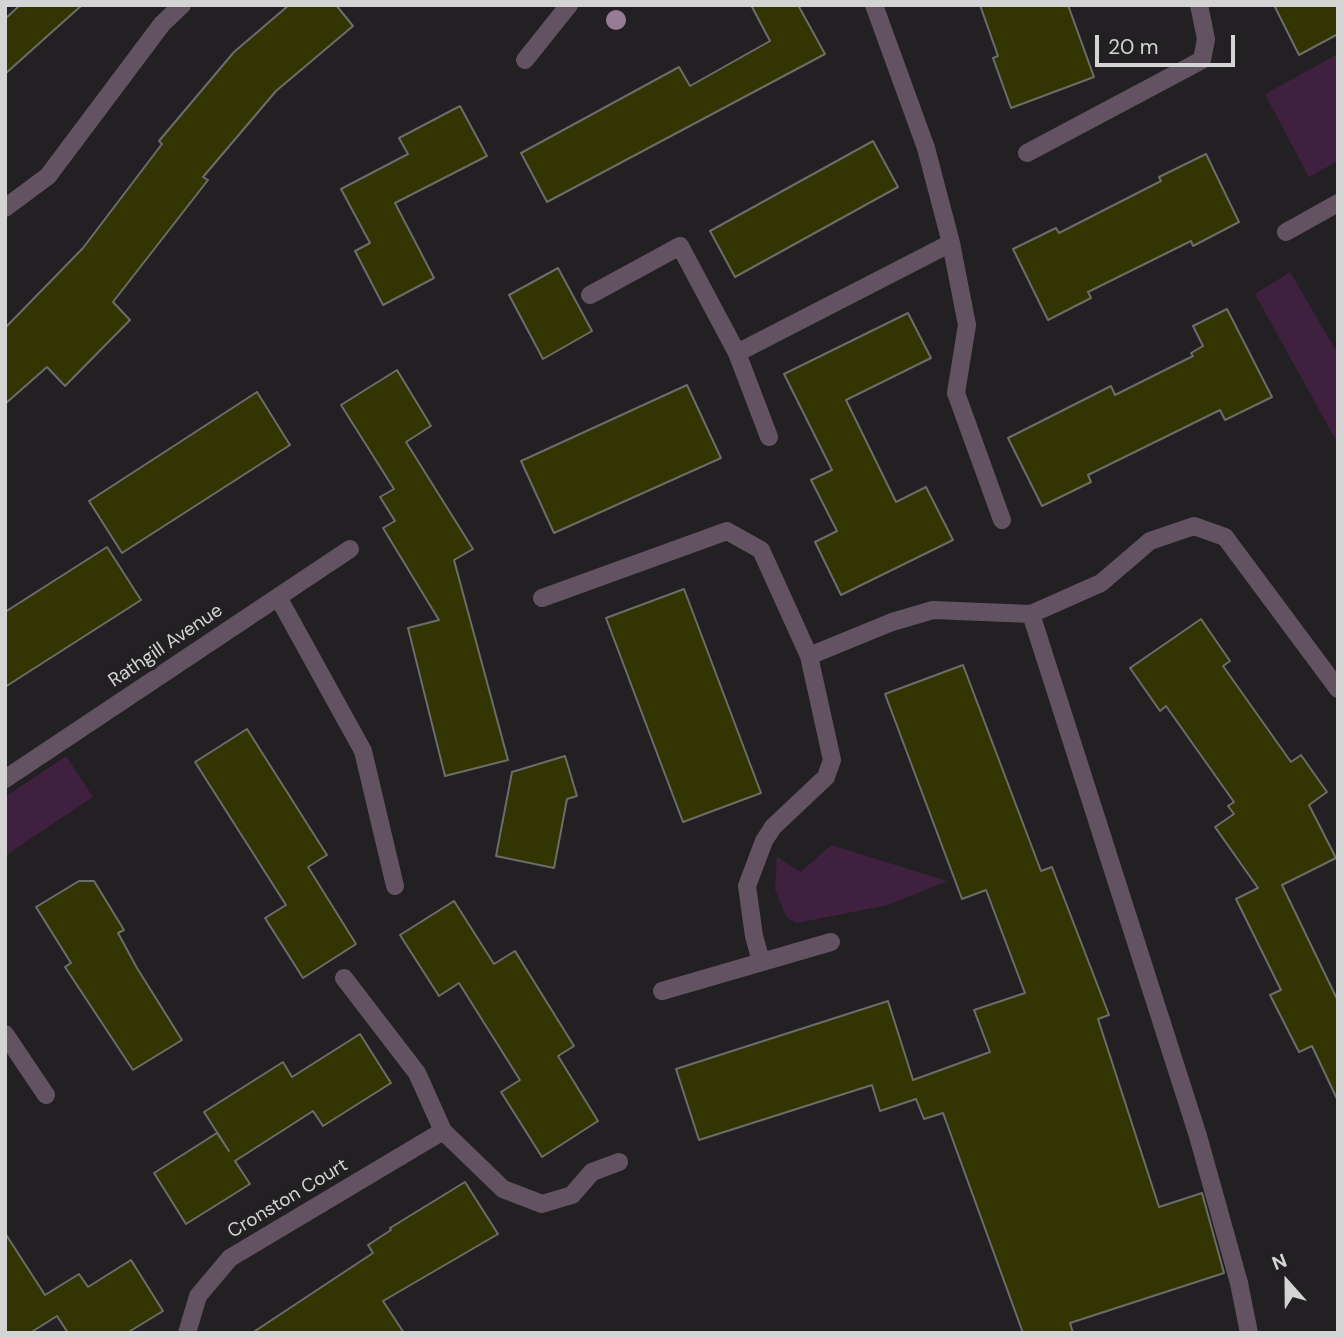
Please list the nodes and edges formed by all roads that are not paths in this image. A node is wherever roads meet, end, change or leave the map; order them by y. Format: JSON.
{"nodes":[{"id":1,"x":182,"y":5,"type":"edge"},
{"id":2,"x":569,"y":5,"type":"edge"},
{"id":3,"x":874,"y":5,"type":"edge"},
{"id":4,"x":1199,"y":5,"type":"edge"},
{"id":5,"x":526,"y":60,"type":"dead end"},
{"id":6,"x":1027,"y":153,"type":"dead end"},
{"id":7,"x":1338,"y":204,"type":"edge"},
{"id":8,"x":5,"y":208,"type":"edge"},
{"id":9,"x":1286,"y":232,"type":"dead end"},
{"id":10,"x":951,"y":243,"type":"junction"},
{"id":11,"x":590,"y":295,"type":"dead end"},
{"id":12,"x":737,"y":353,"type":"junction"},
{"id":13,"x":769,"y":437,"type":"dead end"},
{"id":14,"x":1002,"y":520,"type":"dead end"},
{"id":15,"x":350,"y":549,"type":"dead end"},
{"id":16,"x":278,"y":597,"type":"junction"},
{"id":17,"x":542,"y":598,"type":"dead end"},
{"id":18,"x":1031,"y":614,"type":"junction"},
{"id":19,"x":809,"y":656,"type":"junction"},
{"id":20,"x":1338,"y":689,"type":"edge"},
{"id":21,"x":5,"y":779,"type":"edge"},
{"id":22,"x":395,"y":886,"type":"dead end"},
{"id":23,"x":831,"y":942,"type":"dead end"},
{"id":24,"x":761,"y":961,"type":"junction"},
{"id":25,"x":344,"y":978,"type":"dead end"},
{"id":26,"x":663,"y":991,"type":"dead end"},
{"id":27,"x":5,"y":1034,"type":"edge"},
{"id":28,"x":46,"y":1094,"type":"dead end"},
{"id":29,"x":443,"y":1131,"type":"junction"},
{"id":30,"x":619,"y":1162,"type":"dead end"},
{"id":31,"x":187,"y":1333,"type":"edge"},
{"id":32,"x":1249,"y":1333,"type":"edge"}],
"edges":[{"from":1,"to":8,"type":"street"},
{"from":2,"to":5,"type":"street"},
{"from":3,"to":10,"type":"street"},
{"from":4,"to":6,"type":"street"},
{"from":7,"to":9,"type":"street"},
{"from":10,"to":12,"type":"street"},
{"from":10,"to":14,"type":"street"},
{"from":11,"to":12,"type":"street"},
{"from":12,"to":13,"type":"street"},
{"from":15,"to":16,"type":"street","name":"Rathgill Avenue"},
{"from":16,"to":21,"type":"street","name":"Rathgill Avenue"},
{"from":16,"to":22,"type":"street"},
{"from":17,"to":19,"type":"street"},
{"from":18,"to":19,"type":"street"},
{"from":18,"to":20,"type":"street"},
{"from":18,"to":32,"type":"street"},
{"from":19,"to":24,"type":"street"},
{"from":23,"to":24,"type":"street"},
{"from":24,"to":26,"type":"street"},
{"from":25,"to":29,"type":"street"},
{"from":27,"to":28,"type":"street"},
{"from":29,"to":30,"type":"street"},
{"from":29,"to":31,"type":"street","name":"Cronston Court"}]}
